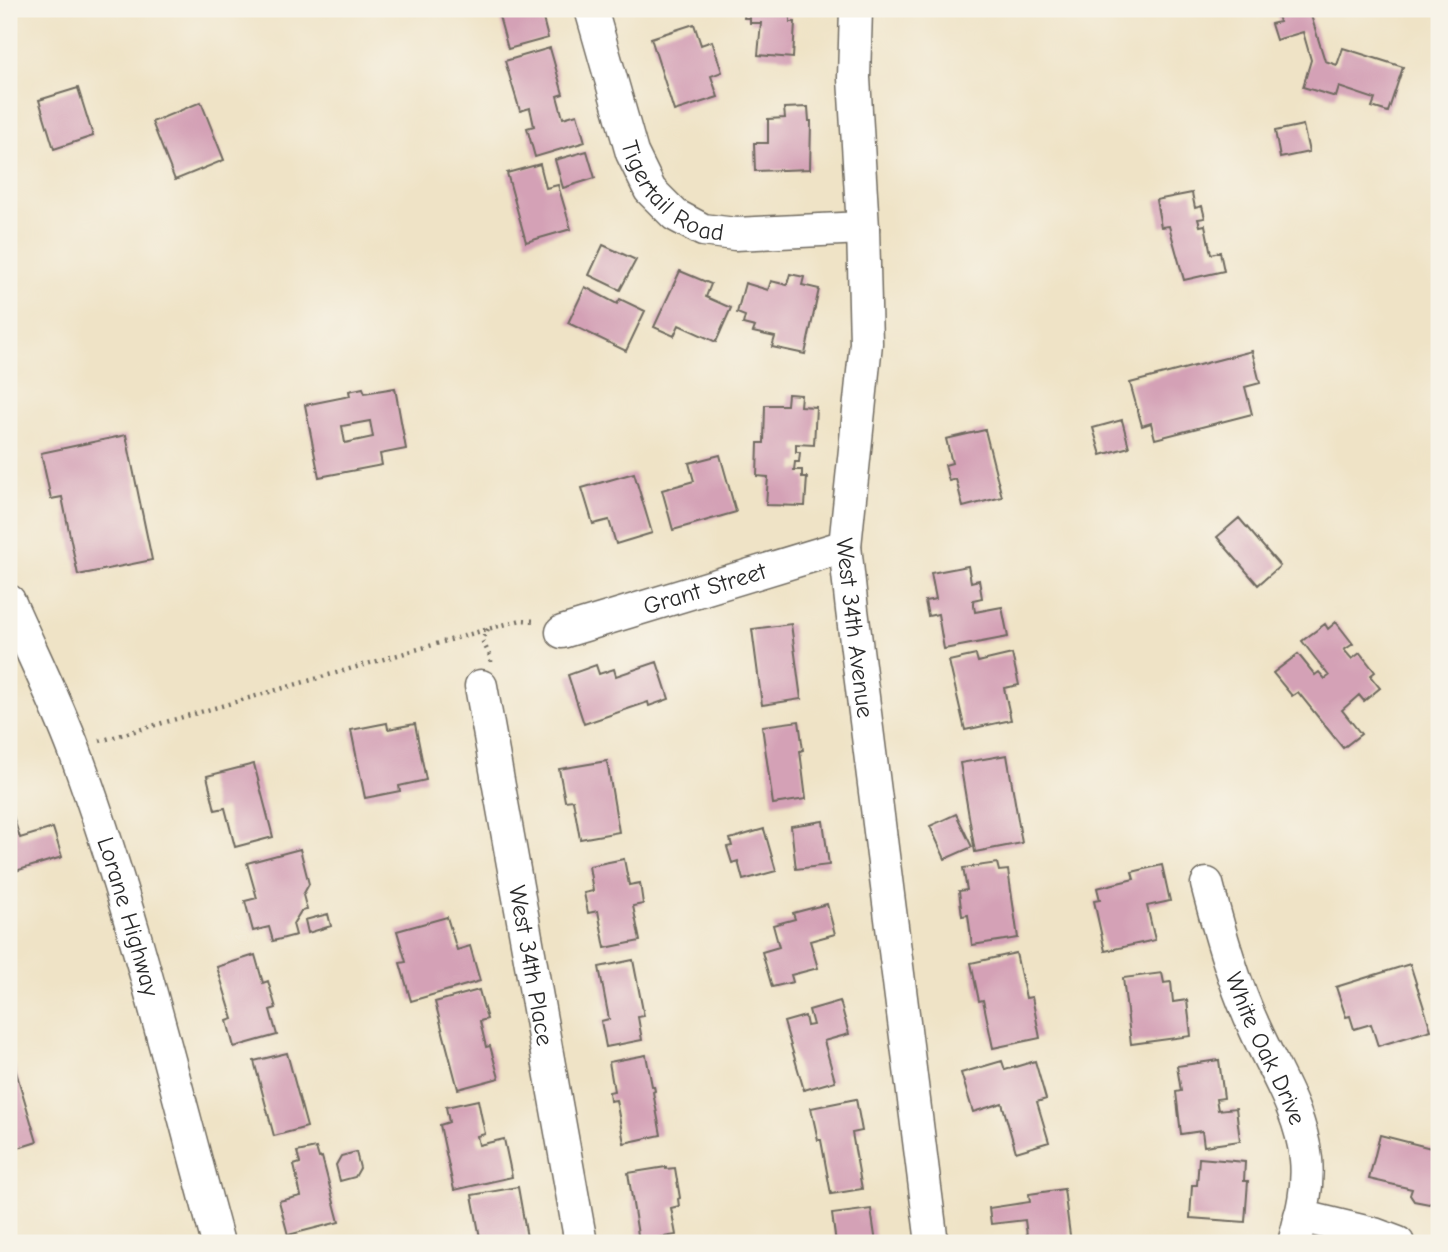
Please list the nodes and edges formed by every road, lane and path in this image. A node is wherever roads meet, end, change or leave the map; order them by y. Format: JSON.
{"nodes":[{"id":1,"x":591,"y":9,"type":"edge"},
{"id":2,"x":856,"y":9,"type":"edge"},
{"id":3,"x":863,"y":229,"type":"junction"},
{"id":4,"x":845,"y":546,"type":"junction"},
{"id":5,"x":9,"y":601,"type":"edge"},
{"id":6,"x":562,"y":632,"type":"joint"},
{"id":7,"x":481,"y":685,"type":"dead end"},
{"id":8,"x":74,"y":751,"type":"junction"},
{"id":9,"x":1207,"y":884,"type":"dead end"},
{"id":10,"x":1297,"y":1230,"type":"edge"},
{"id":11,"x":218,"y":1243,"type":"edge"},
{"id":12,"x":581,"y":1243,"type":"edge"},
{"id":13,"x":932,"y":1243,"type":"edge"},
{"id":14,"x":1398,"y":1243,"type":"edge"}],
"edges":[{"from":1,"to":3,"type":"street","name":"Tigertail Road"},
{"from":2,"to":3,"type":"street","name":"West 34th Avenue"},
{"from":3,"to":4,"type":"street","name":"West 34th Avenue"},
{"from":4,"to":6,"type":"street","name":"Grant Street"},
{"from":4,"to":13,"type":"street","name":"West 34th Avenue"},
{"from":5,"to":8,"type":"street","name":"Lorane Highway"},
{"from":6,"to":8,"type":"path"},
{"from":7,"to":12,"type":"street","name":"West 34th Place"},
{"from":8,"to":11,"type":"street","name":"Lorane Highway"},
{"from":9,"to":10,"type":"street","name":"White Oak Drive"},
{"from":10,"to":14,"type":"street","name":"White Oak Drive"}]}
